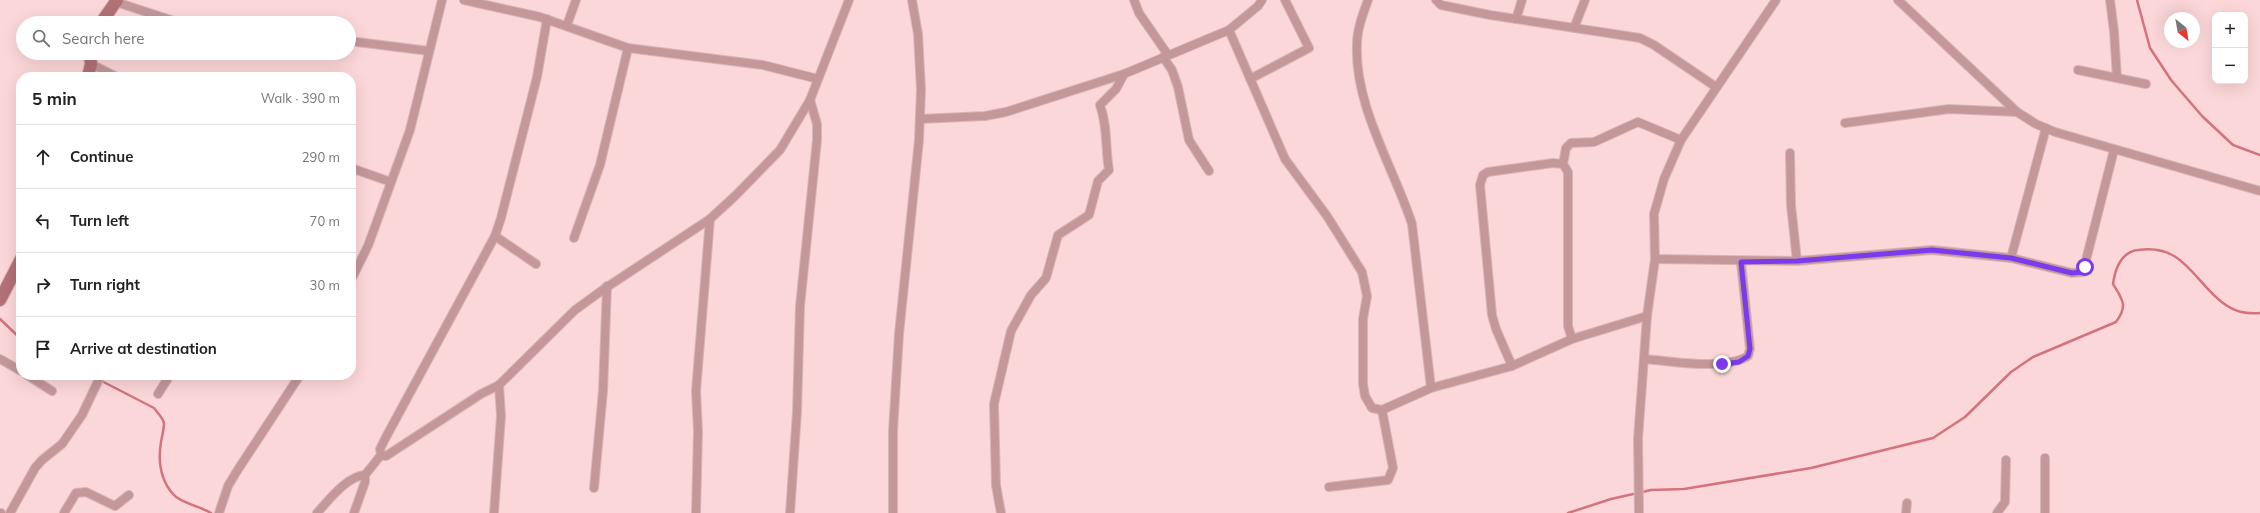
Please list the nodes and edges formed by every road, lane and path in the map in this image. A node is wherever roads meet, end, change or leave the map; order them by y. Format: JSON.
{"nodes":[{"id":1,"x":442,"y":0,"type":"edge"},
{"id":2,"x":464,"y":0,"type":"edge"},
{"id":3,"x":576,"y":0,"type":"edge"},
{"id":4,"x":849,"y":0,"type":"edge"},
{"id":5,"x":912,"y":0,"type":"edge"},
{"id":6,"x":1134,"y":0,"type":"edge"},
{"id":7,"x":1262,"y":0,"type":"edge"},
{"id":8,"x":1285,"y":0,"type":"edge"},
{"id":9,"x":1368,"y":0,"type":"edge"},
{"id":10,"x":1436,"y":0,"type":"edge"},
{"id":11,"x":1522,"y":0,"type":"edge"},
{"id":12,"x":1586,"y":0,"type":"edge"},
{"id":13,"x":1776,"y":0,"type":"edge"},
{"id":14,"x":1898,"y":0,"type":"edge"},
{"id":15,"x":2110,"y":0,"type":"edge"},
{"id":16,"x":117,"y":1,"type":"edge"},
{"id":17,"x":107,"y":16,"type":"edge"},
{"id":18,"x":160,"y":16,"type":"edge"},
{"id":19,"x":547,"y":19,"type":"junction"},
{"id":20,"x":1516,"y":19,"type":"junction"},
{"id":21,"x":567,"y":25,"type":"junction"},
{"id":22,"x":1574,"y":28,"type":"junction"},
{"id":23,"x":1229,"y":30,"type":"junction"},
{"id":24,"x":356,"y":42,"type":"edge"},
{"id":25,"x":628,"y":48,"type":"junction"},
{"id":26,"x":429,"y":51,"type":"junction"},
{"id":27,"x":1166,"y":56,"type":"junction"},
{"id":28,"x":90,"y":60,"type":"edge"},
{"id":29,"x":92,"y":60,"type":"edge"},
{"id":30,"x":2078,"y":70,"type":"dead end"},
{"id":31,"x":89,"y":72,"type":"edge"},
{"id":32,"x":110,"y":72,"type":"edge"},
{"id":33,"x":1124,"y":74,"type":"junction"},
{"id":34,"x":2117,"y":78,"type":"junction"},
{"id":35,"x":818,"y":79,"type":"junction"},
{"id":36,"x":1250,"y":79,"type":"junction"},
{"id":37,"x":2146,"y":84,"type":"dead end"},
{"id":38,"x":1716,"y":88,"type":"junction"},
{"id":39,"x":810,"y":100,"type":"junction"},
{"id":40,"x":2017,"y":112,"type":"junction"},
{"id":41,"x":920,"y":119,"type":"junction"},
{"id":42,"x":1845,"y":123,"type":"dead end"},
{"id":43,"x":2046,"y":128,"type":"junction"},
{"id":44,"x":1681,"y":140,"type":"junction"},
{"id":45,"x":2114,"y":150,"type":"junction"},
{"id":46,"x":1790,"y":152,"type":"dead end"},
{"id":47,"x":1563,"y":164,"type":"junction"},
{"id":48,"x":356,"y":170,"type":"edge"},
{"id":49,"x":1209,"y":171,"type":"dead end"},
{"id":50,"x":391,"y":182,"type":"junction"},
{"id":51,"x":2260,"y":191,"type":"edge"},
{"id":52,"x":710,"y":219,"type":"junction"},
{"id":53,"x":495,"y":236,"type":"junction"},
{"id":54,"x":574,"y":238,"type":"dead end"},
{"id":55,"x":2011,"y":258,"type":"junction"},
{"id":56,"x":1655,"y":259,"type":"junction"},
{"id":57,"x":1797,"y":261,"type":"junction"},
{"id":58,"x":1741,"y":262,"type":"junction"},
{"id":59,"x":536,"y":264,"type":"dead end"},
{"id":60,"x":16,"y":269,"type":"edge"},
{"id":61,"x":356,"y":270,"type":"edge"},
{"id":62,"x":607,"y":286,"type":"junction"},
{"id":63,"x":0,"y":300,"type":"edge"},
{"id":64,"x":1647,"y":316,"type":"junction"},
{"id":65,"x":1572,"y":339,"type":"junction"},
{"id":66,"x":0,"y":359,"type":"edge"},
{"id":67,"x":1644,"y":359,"type":"junction"},
{"id":68,"x":1512,"y":366,"type":"junction"},
{"id":69,"x":16,"y":368,"type":"edge"},
{"id":70,"x":35,"y":380,"type":"edge"},
{"id":71,"x":99,"y":380,"type":"edge"},
{"id":72,"x":167,"y":380,"type":"edge"},
{"id":73,"x":297,"y":380,"type":"edge"},
{"id":74,"x":499,"y":385,"type":"junction"},
{"id":75,"x":1431,"y":388,"type":"junction"},
{"id":76,"x":52,"y":391,"type":"dead end"},
{"id":77,"x":158,"y":394,"type":"dead end"},
{"id":78,"x":1382,"y":410,"type":"junction"},
{"id":79,"x":380,"y":455,"type":"junction"},
{"id":80,"x":2045,"y":458,"type":"dead end"},
{"id":81,"x":2006,"y":460,"type":"dead end"},
{"id":82,"x":365,"y":475,"type":"junction"},
{"id":83,"x":1329,"y":487,"type":"dead end"},
{"id":84,"x":594,"y":488,"type":"dead end"},
{"id":85,"x":129,"y":495,"type":"dead end"},
{"id":86,"x":1907,"y":503,"type":"dead end"},
{"id":87,"x":1638,"y":510,"type":"edge"},
{"id":88,"x":10,"y":513,"type":"edge"},
{"id":89,"x":64,"y":513,"type":"edge"},
{"id":90,"x":219,"y":513,"type":"edge"},
{"id":91,"x":317,"y":513,"type":"edge"},
{"id":92,"x":354,"y":513,"type":"edge"},
{"id":93,"x":494,"y":513,"type":"edge"},
{"id":94,"x":696,"y":513,"type":"edge"},
{"id":95,"x":790,"y":513,"type":"edge"},
{"id":96,"x":893,"y":513,"type":"edge"},
{"id":97,"x":1001,"y":513,"type":"edge"},
{"id":98,"x":1906,"y":513,"type":"edge"},
{"id":99,"x":1997,"y":513,"type":"edge"},
{"id":100,"x":2045,"y":513,"type":"edge"}],
"edges":[{"from":1,"to":26,"type":"street"},
{"from":2,"to":19,"type":"street"},
{"from":3,"to":21,"type":"street"},
{"from":4,"to":35,"type":"street"},
{"from":5,"to":41,"type":"street"},
{"from":6,"to":27,"type":"street"},
{"from":7,"to":23,"type":"street"},
{"from":8,"to":36,"type":"street"},
{"from":9,"to":75,"type":"street"},
{"from":10,"to":20,"type":"street"},
{"from":11,"to":20,"type":"street"},
{"from":12,"to":22,"type":"street"},
{"from":13,"to":38,"type":"street"},
{"from":14,"to":40,"type":"street"},
{"from":15,"to":34,"type":"street"},
{"from":16,"to":17,"type":"street"},
{"from":16,"to":18,"type":"street"},
{"from":19,"to":21,"type":"street"},
{"from":19,"to":53,"type":"street"},
{"from":20,"to":22,"type":"street"},
{"from":21,"to":25,"type":"street"},
{"from":22,"to":38,"type":"street"},
{"from":23,"to":27,"type":"street"},
{"from":23,"to":36,"type":"street"},
{"from":24,"to":26,"type":"street"},
{"from":25,"to":35,"type":"street"},
{"from":25,"to":54,"type":"street"},
{"from":26,"to":50,"type":"street"},
{"from":27,"to":33,"type":"street"},
{"from":27,"to":49,"type":"street"},
{"from":28,"to":31,"type":"street"},
{"from":29,"to":32,"type":"street"},
{"from":30,"to":34,"type":"street"},
{"from":33,"to":41,"type":"street"},
{"from":33,"to":97,"type":"street"},
{"from":34,"to":37,"type":"street"},
{"from":35,"to":39,"type":"street"},
{"from":36,"to":78,"type":"street"},
{"from":38,"to":44,"type":"street"},
{"from":39,"to":52,"type":"street"},
{"from":39,"to":95,"type":"street"},
{"from":40,"to":42,"type":"street"},
{"from":40,"to":43,"type":"street"},
{"from":41,"to":96,"type":"street"},
{"from":43,"to":45,"type":"street"},
{"from":43,"to":55,"type":"street"},
{"from":44,"to":47,"type":"street"},
{"from":44,"to":56,"type":"street"},
{"from":45,"to":51,"type":"street"},
{"from":45,"to":55,"type":"street"},
{"from":46,"to":57,"type":"street"},
{"from":47,"to":65,"type":"street"},
{"from":47,"to":68,"type":"street"},
{"from":48,"to":50,"type":"street"},
{"from":50,"to":61,"type":"street"},
{"from":52,"to":62,"type":"street"},
{"from":52,"to":94,"type":"street"},
{"from":53,"to":59,"type":"street"},
{"from":53,"to":79,"type":"street"},
{"from":55,"to":57,"type":"street"},
{"from":56,"to":58,"type":"street"},
{"from":56,"to":64,"type":"street"},
{"from":57,"to":58,"type":"street"},
{"from":58,"to":67,"type":"street"},
{"from":60,"to":63,"type":"street"},
{"from":62,"to":74,"type":"street"},
{"from":62,"to":84,"type":"street"},
{"from":64,"to":65,"type":"street"},
{"from":64,"to":67,"type":"street"},
{"from":65,"to":68,"type":"street"},
{"from":66,"to":69,"type":"street"},
{"from":67,"to":87,"type":"street"},
{"from":68,"to":75,"type":"street"},
{"from":70,"to":76,"type":"street"},
{"from":71,"to":88,"type":"street"},
{"from":72,"to":77,"type":"street"},
{"from":73,"to":90,"type":"street"},
{"from":74,"to":79,"type":"street"},
{"from":74,"to":93,"type":"street"},
{"from":75,"to":78,"type":"street"},
{"from":78,"to":83,"type":"street"},
{"from":79,"to":82,"type":"street"},
{"from":80,"to":100,"type":"street"},
{"from":81,"to":99,"type":"street"},
{"from":82,"to":91,"type":"street"},
{"from":82,"to":92,"type":"street"},
{"from":85,"to":89,"type":"street"},
{"from":86,"to":98,"type":"street"}]}
